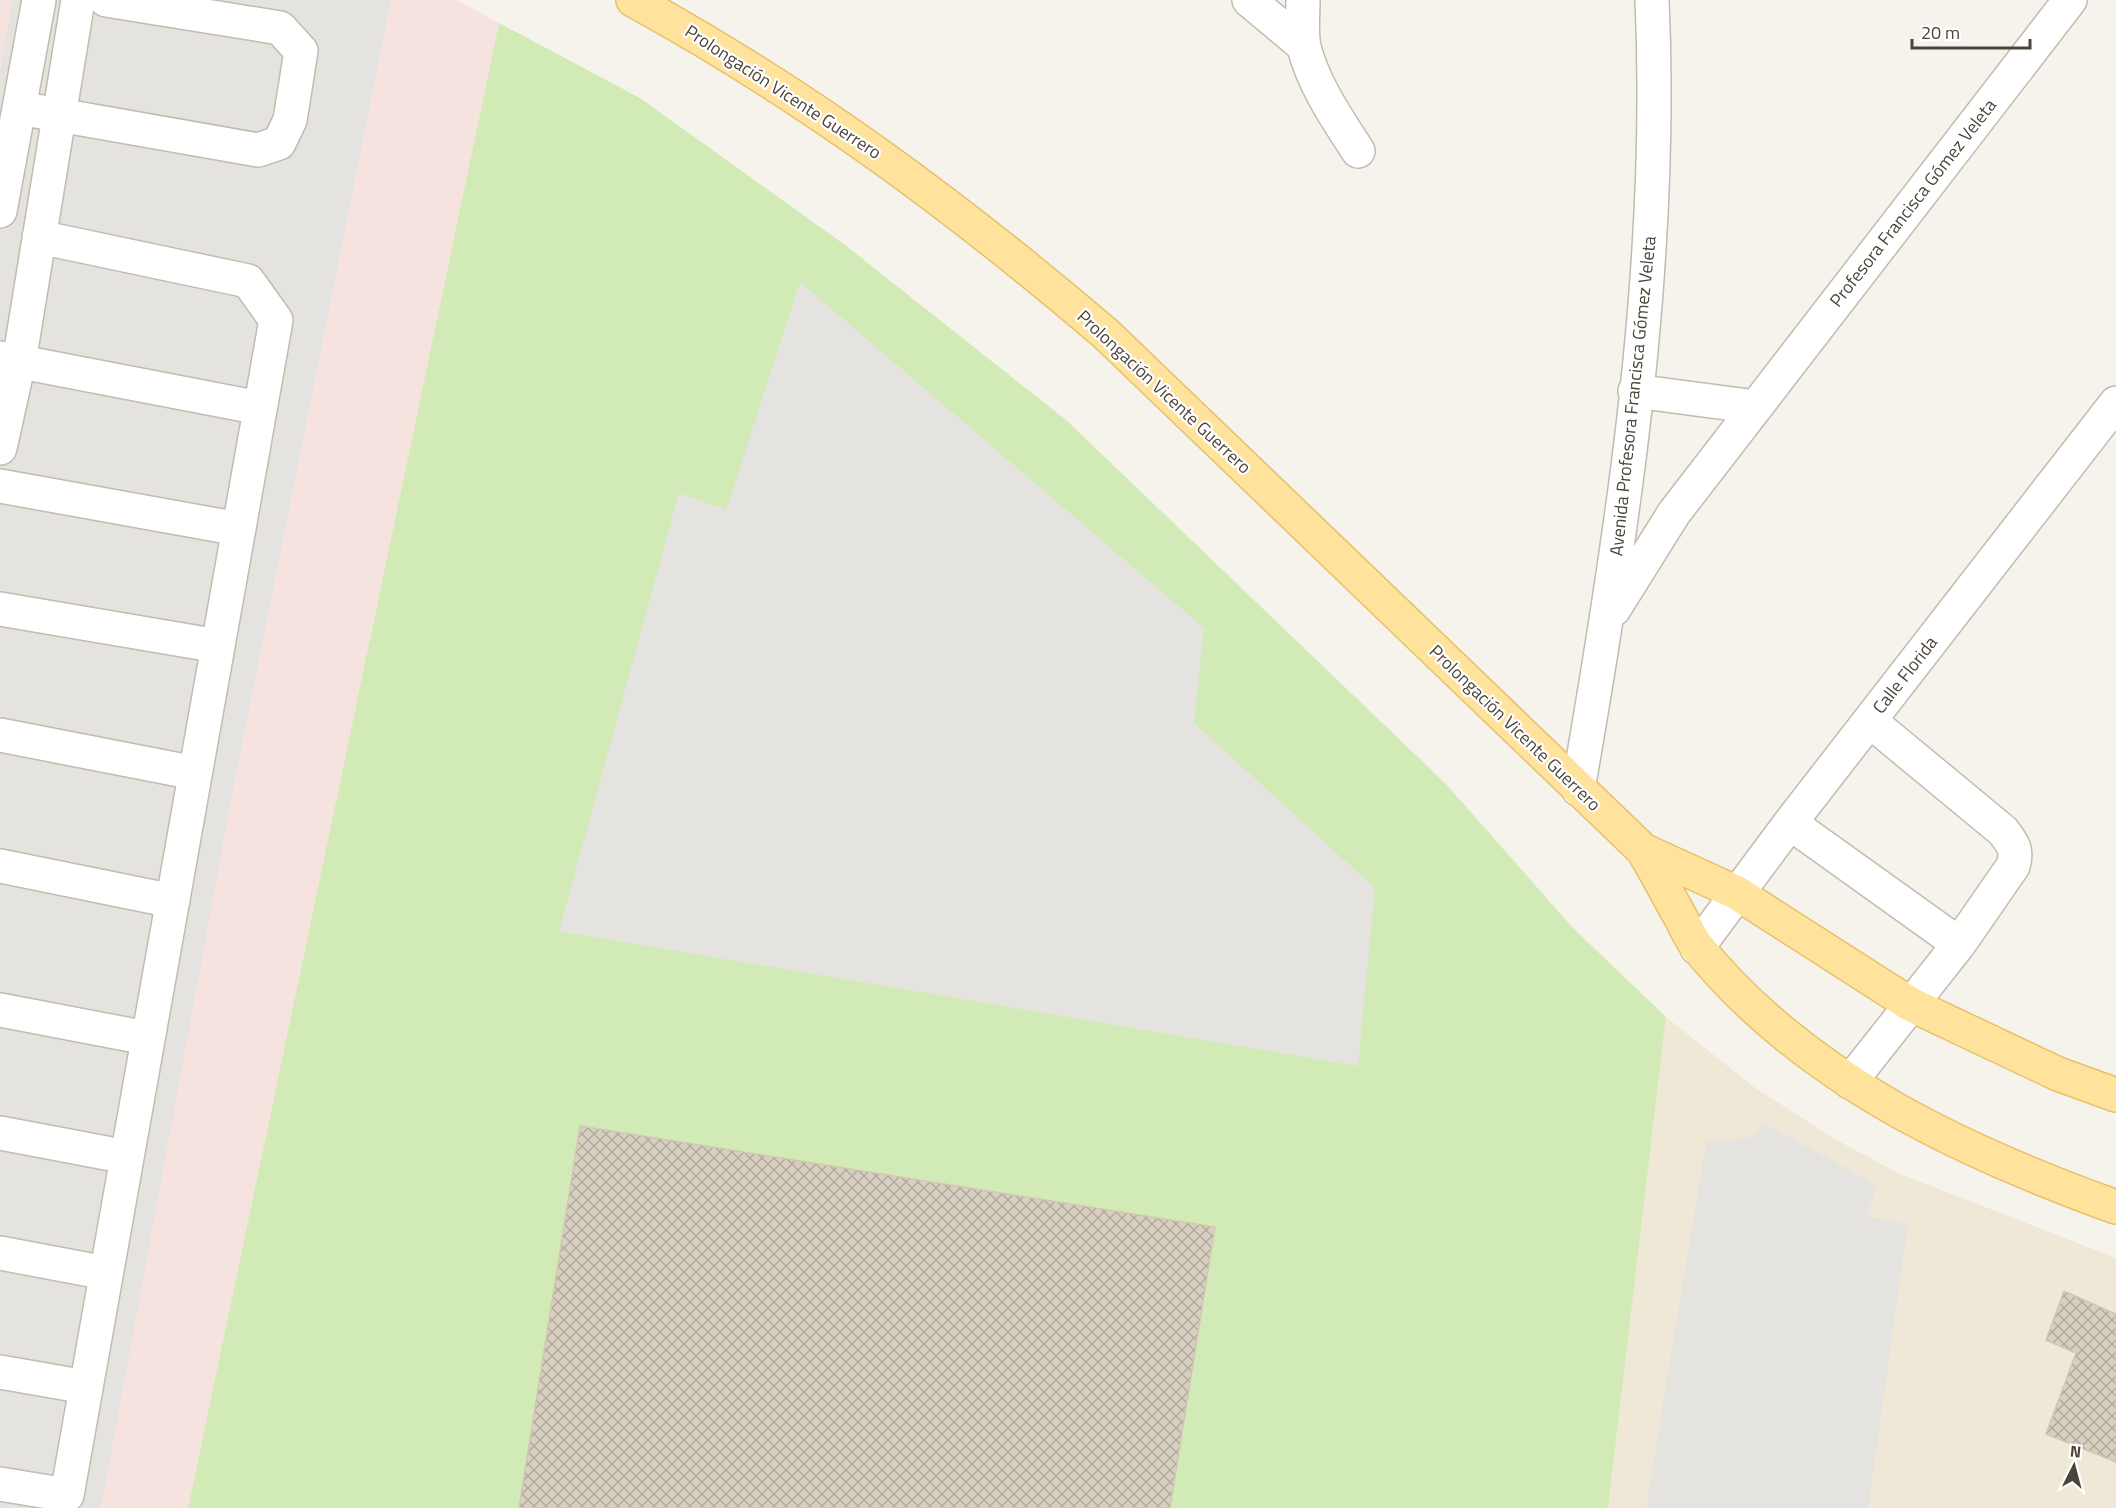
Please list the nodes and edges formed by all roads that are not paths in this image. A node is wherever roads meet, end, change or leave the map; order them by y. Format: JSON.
{"nodes":[{"id":1,"x":39,"y":0,"type":"edge"},
{"id":2,"x":78,"y":0,"type":"edge"},
{"id":3,"x":106,"y":0,"type":"edge"},
{"id":4,"x":633,"y":0,"type":"edge"},
{"id":5,"x":1249,"y":0,"type":"edge"},
{"id":6,"x":1303,"y":0,"type":"edge"},
{"id":7,"x":1652,"y":0,"type":"edge"},
{"id":8,"x":2070,"y":0,"type":"edge"},
{"id":9,"x":1308,"y":57,"type":"junction"},
{"id":10,"x":19,"y":108,"type":"junction"},
{"id":11,"x":60,"y":115,"type":"junction"},
{"id":12,"x":1358,"y":151,"type":"dead end"},
{"id":13,"x":0,"y":211,"type":"edge"},
{"id":14,"x":39,"y":237,"type":"junction"},
{"id":15,"x":9,"y":360,"type":"edge"},
{"id":16,"x":1635,"y":391,"type":"junction"},
{"id":17,"x":2116,"y":403,"type":"edge"},
{"id":18,"x":1756,"y":407,"type":"junction"},
{"id":19,"x":260,"y":408,"type":"junction"},
{"id":20,"x":0,"y":448,"type":"edge"},
{"id":21,"x":0,"y":486,"type":"edge"},
{"id":22,"x":239,"y":530,"type":"junction"},
{"id":23,"x":0,"y":609,"type":"edge"},
{"id":24,"x":1608,"y":618,"type":"junction"},
{"id":25,"x":218,"y":646,"type":"junction"},
{"id":26,"x":1870,"y":721,"type":"junction"},
{"id":27,"x":0,"y":735,"type":"edge"},
{"id":28,"x":195,"y":773,"type":"junction"},
{"id":29,"x":1578,"y":789,"type":"junction"},
{"id":30,"x":1790,"y":823,"type":"junction"},
{"id":31,"x":1643,"y":850,"type":"junction"},
{"id":32,"x":0,"y":866,"type":"edge"},
{"id":33,"x":1737,"y":893,"type":"junction"},
{"id":34,"x":172,"y":901,"type":"junction"},
{"id":35,"x":1959,"y":944,"type":"junction"},
{"id":36,"x":1697,"y":948,"type":"junction"},
{"id":37,"x":1910,"y":1004,"type":"junction"},
{"id":38,"x":0,"y":1010,"type":"edge"},
{"id":39,"x":147,"y":1038,"type":"junction"},
{"id":40,"x":1850,"y":1082,"type":"junction"},
{"id":41,"x":2116,"y":1095,"type":"edge"},
{"id":42,"x":0,"y":1133,"type":"edge"},
{"id":43,"x":127,"y":1157,"type":"junction"},
{"id":44,"x":2116,"y":1207,"type":"edge"},
{"id":45,"x":0,"y":1253,"type":"edge"},
{"id":46,"x":106,"y":1273,"type":"junction"},
{"id":47,"x":0,"y":1372,"type":"edge"},
{"id":48,"x":86,"y":1387,"type":"junction"},
{"id":49,"x":0,"y":1484,"type":"edge"}],
"edges":[{"from":1,"to":10,"type":"street"},
{"from":2,"to":11,"type":"street"},
{"from":3,"to":11,"type":"street"},
{"from":4,"to":29,"type":"main road","name":"Prolongación Vicente Guerrero"},
{"from":5,"to":9,"type":"street"},
{"from":6,"to":9,"type":"street"},
{"from":7,"to":16,"type":"street","name":"Avenida Profesora Francisca Gómez Veleta"},
{"from":8,"to":18,"type":"street","name":"Profesora Francisca Gómez Veleta"},
{"from":9,"to":12,"type":"street"},
{"from":10,"to":11,"type":"street"},
{"from":10,"to":13,"type":"street"},
{"from":11,"to":14,"type":"street"},
{"from":14,"to":15,"type":"street"},
{"from":14,"to":19,"type":"street"},
{"from":15,"to":19,"type":"street"},
{"from":15,"to":20,"type":"street"},
{"from":16,"to":18,"type":"street"},
{"from":16,"to":24,"type":"street","name":"Avenida Profesora Francisca Gómez Veleta"},
{"from":17,"to":26,"type":"street","name":"Calle Florida"},
{"from":18,"to":24,"type":"street","name":"Profesora Francisca Gómez Veleta"},
{"from":19,"to":22,"type":"street"},
{"from":21,"to":22,"type":"street"},
{"from":22,"to":25,"type":"street"},
{"from":23,"to":25,"type":"street"},
{"from":24,"to":29,"type":"street","name":"Avenida Profesora Francisca Gómez Veleta"},
{"from":25,"to":28,"type":"street"},
{"from":26,"to":30,"type":"street","name":"Calle Florida"},
{"from":26,"to":35,"type":"street"},
{"from":27,"to":28,"type":"street"},
{"from":28,"to":34,"type":"street"},
{"from":29,"to":31,"type":"main road","name":"Prolongación Vicente Guerrero"},
{"from":30,"to":33,"type":"street","name":"Calle Florida"},
{"from":30,"to":35,"type":"street"},
{"from":31,"to":33,"type":"main road","name":"Prolongación Vicente Guerrero"},
{"from":31,"to":36,"type":"main road","name":"Prolongación Vicente Guerrero"},
{"from":32,"to":34,"type":"street"},
{"from":33,"to":36,"type":"street","name":"Calle Florida"},
{"from":33,"to":37,"type":"main road","name":"Prolongación Vicente Guerrero"},
{"from":34,"to":39,"type":"street"},
{"from":35,"to":37,"type":"street"},
{"from":36,"to":40,"type":"main road","name":"Prolongación Vicente Guerrero"},
{"from":37,"to":40,"type":"street"},
{"from":37,"to":41,"type":"main road","name":"Prolongación Vicente Guerrero"},
{"from":38,"to":39,"type":"street"},
{"from":39,"to":43,"type":"street"},
{"from":40,"to":44,"type":"main road","name":"Prolongación Vicente Guerrero"},
{"from":42,"to":43,"type":"street"},
{"from":43,"to":46,"type":"street"},
{"from":45,"to":46,"type":"street"},
{"from":46,"to":48,"type":"street"},
{"from":47,"to":48,"type":"street"},
{"from":48,"to":49,"type":"street"}]}
